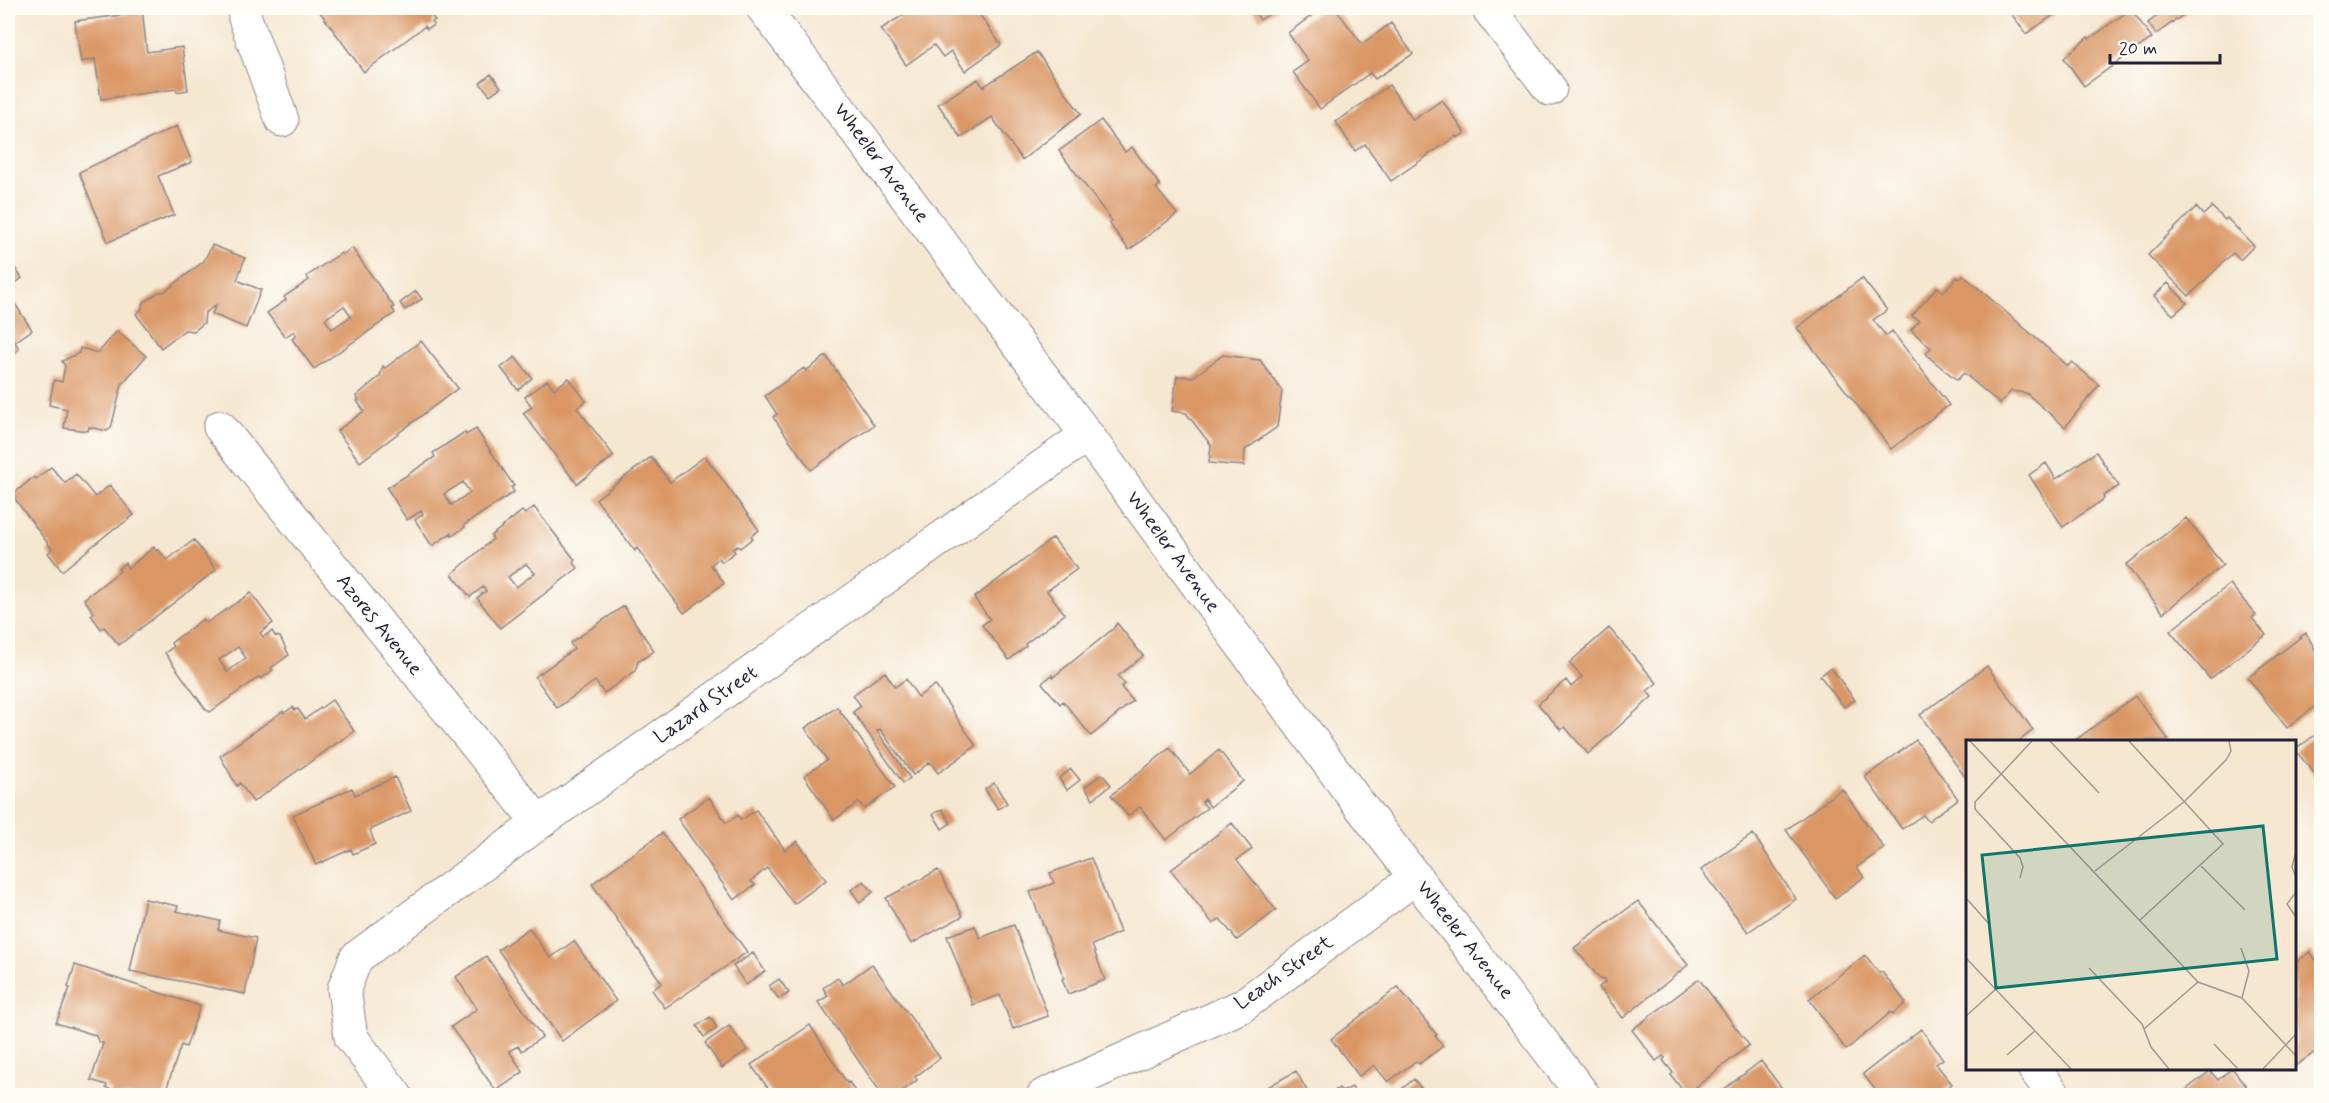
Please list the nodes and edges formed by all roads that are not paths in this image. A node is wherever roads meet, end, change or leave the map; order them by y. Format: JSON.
{"nodes":[{"id":1,"x":244,"y":8,"type":"edge"},
{"id":2,"x":763,"y":8,"type":"edge"},
{"id":3,"x":1488,"y":8,"type":"edge"},
{"id":4,"x":1550,"y":88,"type":"dead end"},
{"id":5,"x":282,"y":120,"type":"dead end"},
{"id":6,"x":220,"y":428,"type":"dead end"},
{"id":7,"x":1087,"y":435,"type":"junction"},
{"id":8,"x":539,"y":823,"type":"junction"},
{"id":9,"x":1416,"y":877,"type":"junction"},
{"id":10,"x":2036,"y":1070,"type":"edge"},
{"id":11,"x":396,"y":1095,"type":"edge"},
{"id":12,"x":1043,"y":1095,"type":"edge"},
{"id":13,"x":1584,"y":1095,"type":"edge"},
{"id":14,"x":2055,"y":1095,"type":"edge"}],
"edges":[{"from":1,"to":5,"type":"street"},
{"from":2,"to":7,"type":"street","name":"Wheeler Avenue"},
{"from":3,"to":4,"type":"street"},
{"from":6,"to":8,"type":"street","name":"Azores Avenue"},
{"from":7,"to":8,"type":"street","name":"Lazard Street"},
{"from":7,"to":9,"type":"street","name":"Wheeler Avenue"},
{"from":8,"to":11,"type":"street","name":"Lazard Street"},
{"from":9,"to":12,"type":"street","name":"Leach Street"},
{"from":9,"to":13,"type":"street","name":"Wheeler Avenue"},
{"from":10,"to":14,"type":"street"}]}
